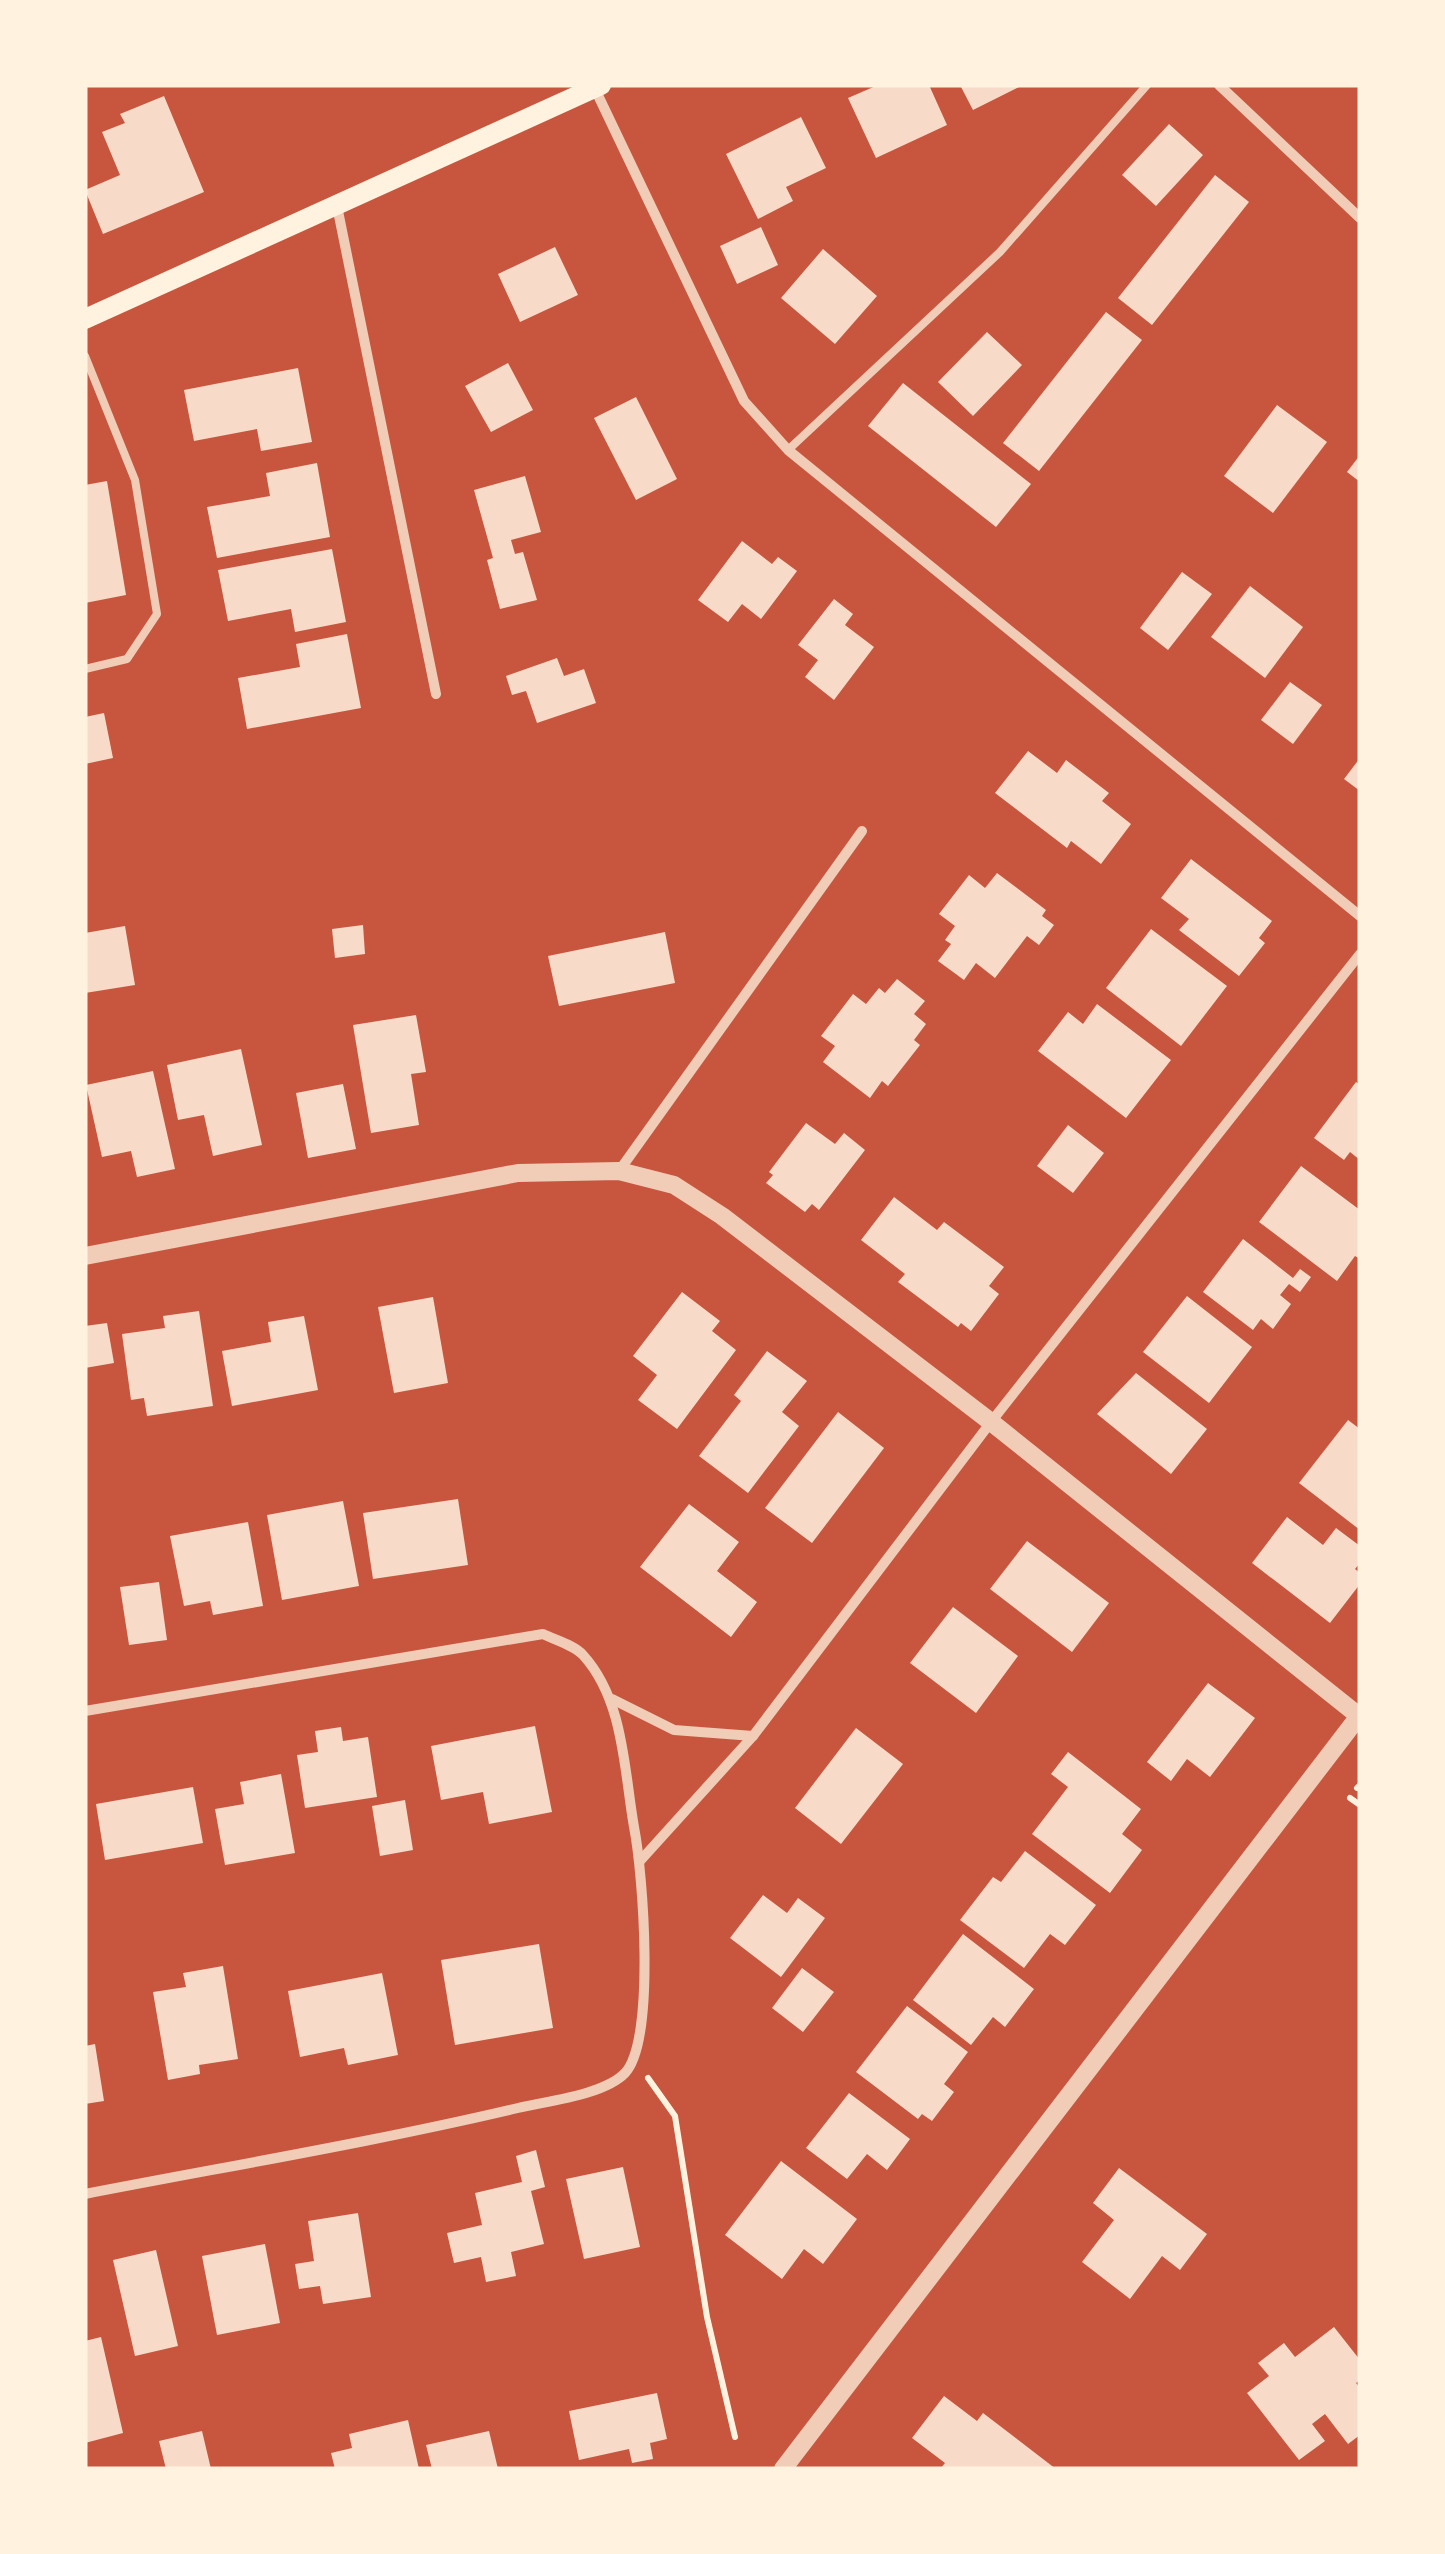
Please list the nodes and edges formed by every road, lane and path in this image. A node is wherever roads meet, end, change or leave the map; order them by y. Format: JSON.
{"nodes":[{"id":1,"x":1147,"y":85,"type":"edge"},
{"id":2,"x":1219,"y":85,"type":"edge"},
{"id":3,"x":598,"y":86,"type":"edge"},
{"id":4,"x":337,"y":206,"type":"junction"},
{"id":5,"x":1360,"y":218,"type":"edge"},
{"id":6,"x":85,"y":320,"type":"edge"},
{"id":7,"x":85,"y":356,"type":"edge"},
{"id":8,"x":788,"y":450,"type":"junction"},
{"id":9,"x":85,"y":670,"type":"edge"},
{"id":10,"x":436,"y":694,"type":"dead end"},
{"id":11,"x":862,"y":831,"type":"dead end"},
{"id":12,"x":1360,"y":916,"type":"edge"},
{"id":13,"x":1360,"y":954,"type":"edge"},
{"id":14,"x":619,"y":1171,"type":"junction"},
{"id":15,"x":85,"y":1256,"type":"edge"},
{"id":16,"x":990,"y":1422,"type":"junction"},
{"id":17,"x":612,"y":1699,"type":"junction"},
{"id":18,"x":85,"y":1711,"type":"edge"},
{"id":19,"x":1360,"y":1715,"type":"edge"},
{"id":20,"x":753,"y":1736,"type":"junction"},
{"id":21,"x":1350,"y":1798,"type":"dead end"},
{"id":22,"x":1360,"y":1805,"type":"edge"},
{"id":23,"x":640,"y":1861,"type":"junction"},
{"id":24,"x":662,"y":2097,"type":"dead end"},
{"id":25,"x":85,"y":2194,"type":"edge"},
{"id":26,"x":735,"y":2437,"type":"dead end"},
{"id":27,"x":783,"y":2469,"type":"edge"}],
"edges":[{"from":1,"to":8,"type":"lane"},
{"from":2,"to":5,"type":"street"},
{"from":3,"to":4,"type":"main road"},
{"from":3,"to":8,"type":"street"},
{"from":4,"to":6,"type":"main road"},
{"from":4,"to":10,"type":"street"},
{"from":7,"to":9,"type":"lane"},
{"from":8,"to":12,"type":"street"},
{"from":11,"to":14,"type":"street"},
{"from":13,"to":16,"type":"street"},
{"from":14,"to":15,"type":"street"},
{"from":14,"to":16,"type":"street"},
{"from":16,"to":19,"type":"street"},
{"from":16,"to":20,"type":"street"},
{"from":17,"to":18,"type":"street"},
{"from":17,"to":20,"type":"street"},
{"from":17,"to":23,"type":"street"},
{"from":19,"to":27,"type":"street"},
{"from":20,"to":23,"type":"street"},
{"from":21,"to":22,"type":"path"},
{"from":23,"to":25,"type":"street"},
{"from":24,"to":26,"type":"path"}]}
